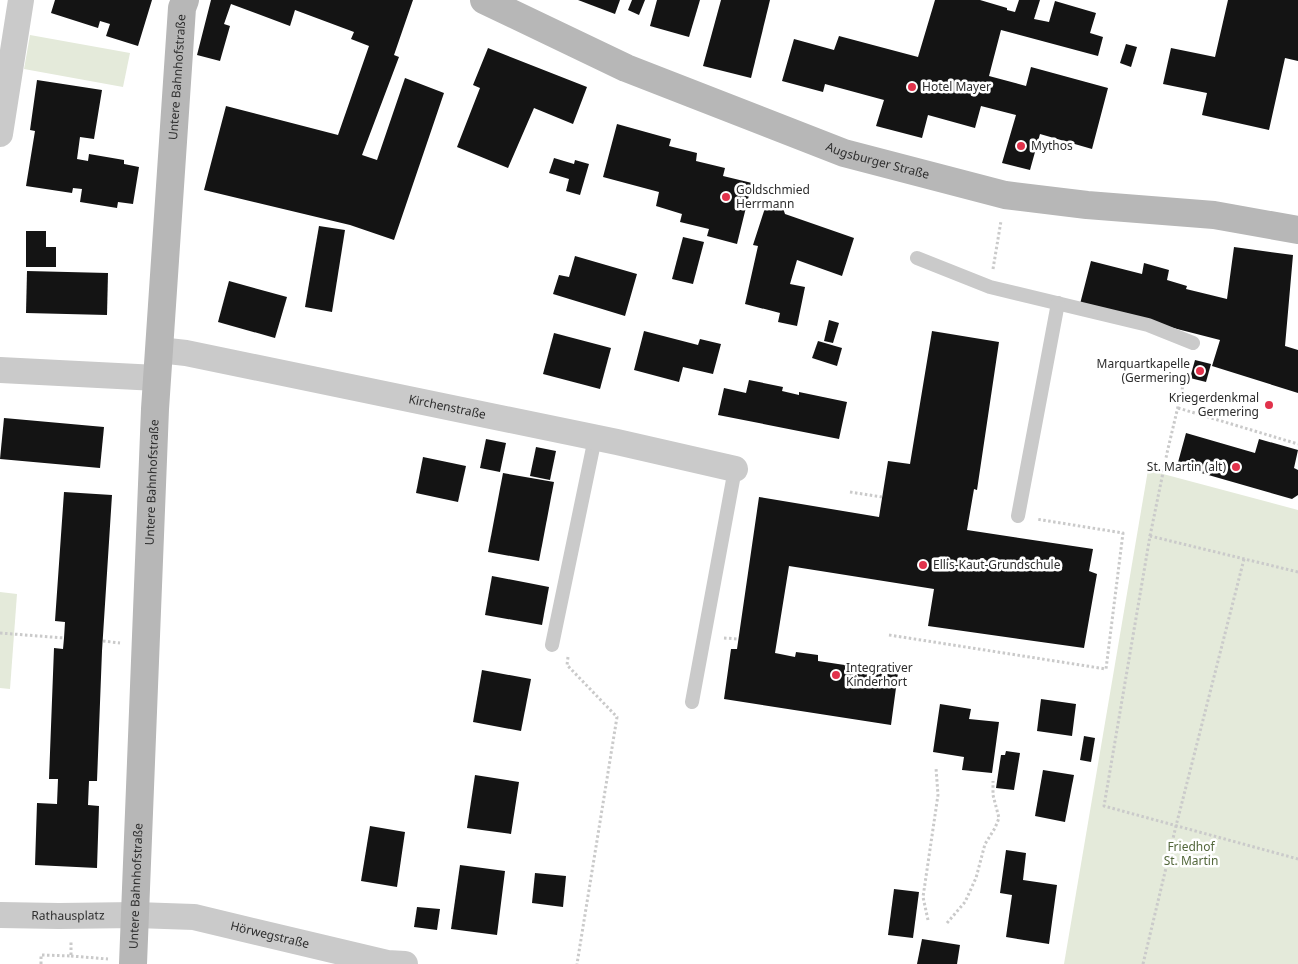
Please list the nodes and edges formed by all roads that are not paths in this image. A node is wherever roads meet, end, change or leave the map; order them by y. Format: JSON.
{"nodes":[{"id":1,"x":21,"y":0,"type":"edge"},
{"id":2,"x":185,"y":0,"type":"edge"},
{"id":3,"x":484,"y":0,"type":"edge"},
{"id":4,"x":0,"y":134,"type":"edge"},
{"id":5,"x":1298,"y":230,"type":"edge"},
{"id":6,"x":917,"y":258,"type":"dead end"},
{"id":7,"x":1058,"y":302,"type":"junction"},
{"id":8,"x":1193,"y":343,"type":"road end"},
{"id":9,"x":159,"y":350,"type":"junction"},
{"id":10,"x":0,"y":370,"type":"edge"},
{"id":11,"x":157,"y":378,"type":"junction"},
{"id":12,"x":595,"y":438,"type":"junction"},
{"id":13,"x":735,"y":469,"type":"joint"},
{"id":14,"x":1018,"y":516,"type":"road end"},
{"id":15,"x":552,"y":644,"type":"dead end"},
{"id":16,"x":692,"y":702,"type":"dead end"},
{"id":17,"x":0,"y":915,"type":"edge"},
{"id":18,"x":136,"y":915,"type":"junction"},
{"id":19,"x":133,"y":963,"type":"edge"},
{"id":20,"x":393,"y":964,"type":"edge"}],
"edges":[{"from":1,"to":4,"type":"street"},
{"from":2,"to":9,"type":"street","name":"Untere Bahnhofstraße"},
{"from":3,"to":5,"type":"street","name":"Augsburger Straße"},
{"from":6,"to":7,"type":"lane"},
{"from":7,"to":8,"type":"lane"},
{"from":7,"to":14,"type":"lane"},
{"from":9,"to":11,"type":"street","name":"Untere Bahnhofstraße"},
{"from":9,"to":12,"type":"street","name":"Kirchenstraße"},
{"from":10,"to":11,"type":"street"},
{"from":11,"to":18,"type":"street","name":"Untere Bahnhofstraße"},
{"from":12,"to":13,"type":"street","name":"Kirchenstraße"},
{"from":12,"to":15,"type":"lane"},
{"from":13,"to":16,"type":"lane"},
{"from":17,"to":18,"type":"street","name":"Rathausplatz"},
{"from":18,"to":19,"type":"street","name":"Untere Bahnhofstraße"},
{"from":18,"to":20,"type":"street","name":"Hörwegstraße"}]}
